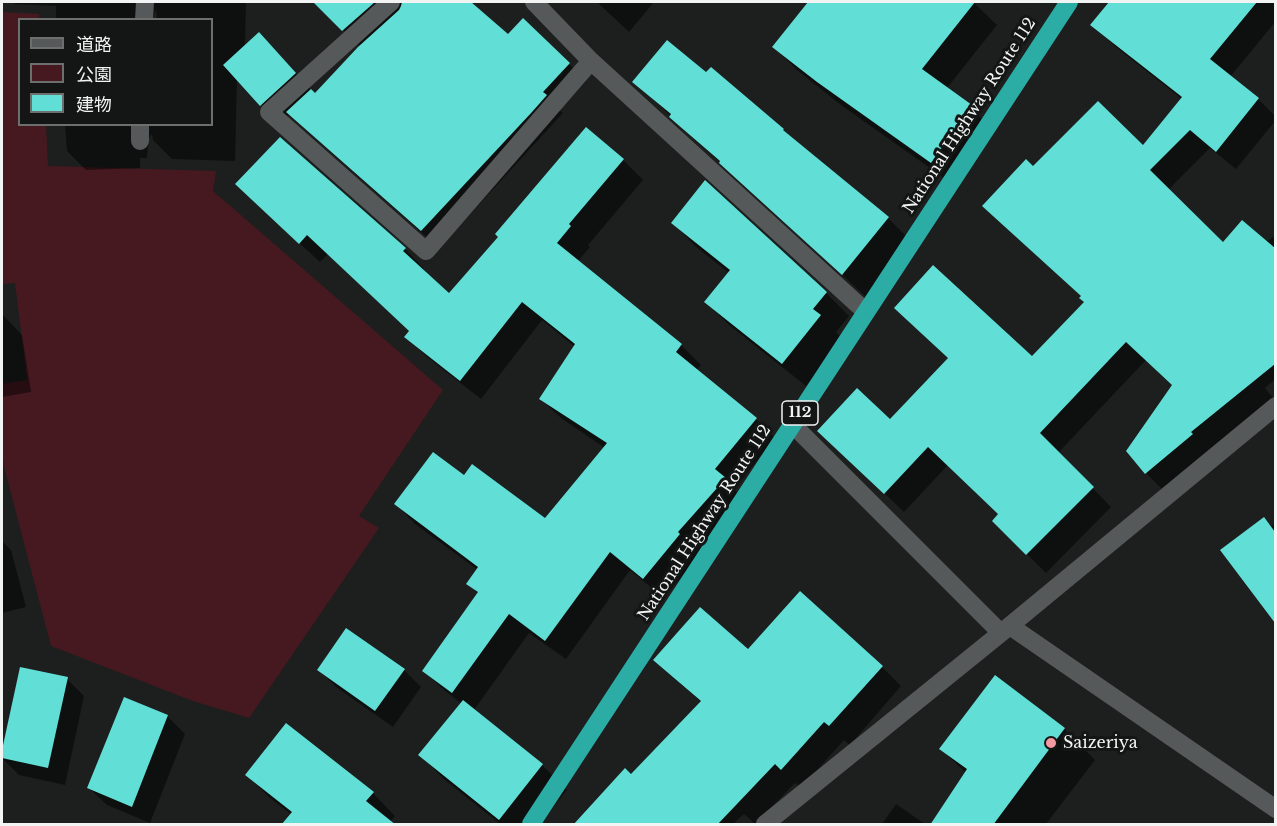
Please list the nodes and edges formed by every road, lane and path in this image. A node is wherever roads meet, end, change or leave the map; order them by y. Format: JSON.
{"nodes":[{"id":1,"x":145,"y":2,"type":"edge"},
{"id":2,"x":391,"y":2,"type":"edge"},
{"id":3,"x":534,"y":2,"type":"edge"},
{"id":4,"x":1069,"y":2,"type":"edge"},
{"id":5,"x":144,"y":18,"type":"edge"},
{"id":6,"x":591,"y":61,"type":"junction"},
{"id":7,"x":866,"y":312,"type":"junction"},
{"id":8,"x":1275,"y":406,"type":"edge"},
{"id":9,"x":792,"y":424,"type":"junction"},
{"id":10,"x":1005,"y":630,"type":"junction"},
{"id":11,"x":1275,"y":809,"type":"edge"},
{"id":12,"x":531,"y":825,"type":"edge"},
{"id":13,"x":765,"y":825,"type":"edge"}],
"edges":[{"from":1,"to":5,"type":"street"},
{"from":2,"to":6,"type":"street"},
{"from":3,"to":6,"type":"street"},
{"from":4,"to":7,"type":"highway","name":"National Highway Route 112","number":"112"},
{"from":6,"to":7,"type":"street"},
{"from":7,"to":9,"type":"highway","name":"National Highway Route 112","number":"112"},
{"from":8,"to":10,"type":"street"},
{"from":9,"to":10,"type":"street"},
{"from":9,"to":12,"type":"highway","name":"National Highway Route 112","number":"112"},
{"from":10,"to":11,"type":"street"},
{"from":10,"to":13,"type":"street"}]}
